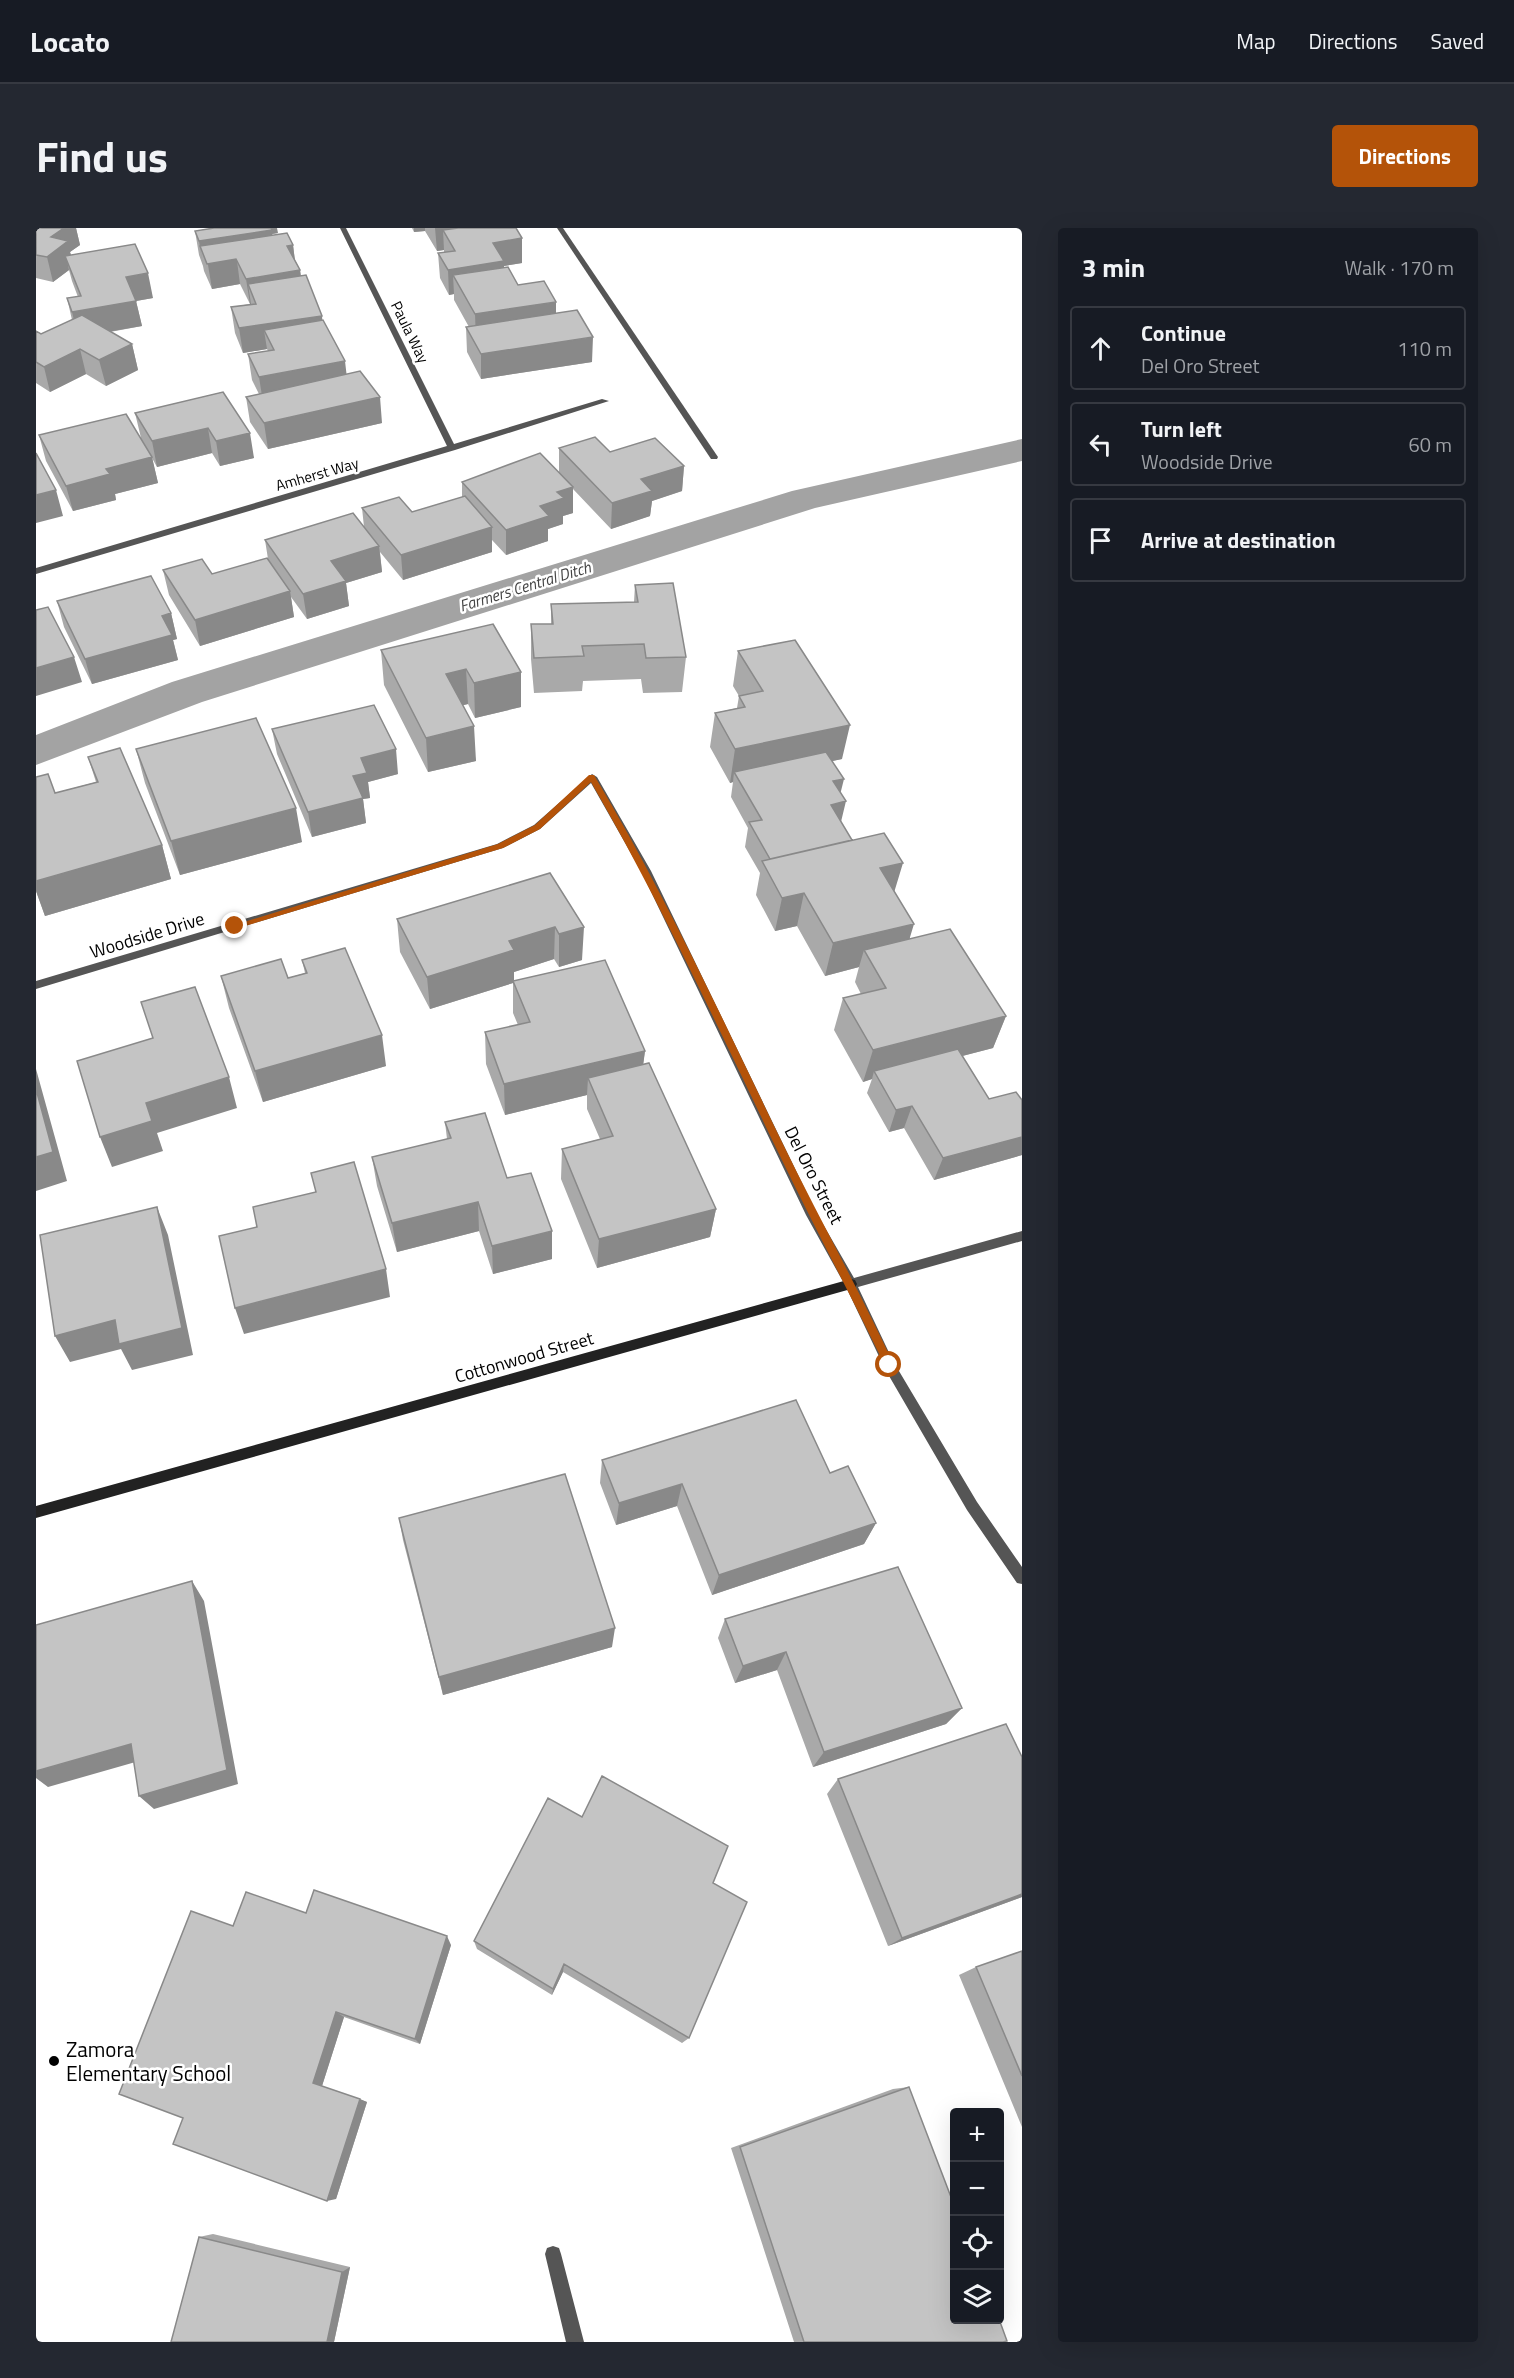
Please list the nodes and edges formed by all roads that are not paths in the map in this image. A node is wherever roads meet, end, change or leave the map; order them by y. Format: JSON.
{"nodes":[{"id":1,"x":343,"y":228,"type":"edge"},
{"id":2,"x":560,"y":228,"type":"edge"},
{"id":3,"x":605,"y":401,"type":"dead end"},
{"id":4,"x":452,"y":448,"type":"junction"},
{"id":5,"x":714,"y":457,"type":"dead end"},
{"id":6,"x":36,"y":571,"type":"edge"},
{"id":7,"x":592,"y":777,"type":"joint"},
{"id":8,"x":36,"y":985,"type":"edge"},
{"id":9,"x":1022,"y":1236,"type":"edge"},
{"id":10,"x":851,"y":1284,"type":"junction"},
{"id":11,"x":36,"y":1512,"type":"edge"},
{"id":12,"x":1022,"y":1578,"type":"edge"},
{"id":13,"x":553,"y":2254,"type":"dead end"},
{"id":14,"x":575,"y":2342,"type":"edge"}],
"edges":[{"from":1,"to":4,"type":"street","name":"Paula Way"},
{"from":2,"to":5,"type":"street"},
{"from":3,"to":4,"type":"street","name":"Amherst Way"},
{"from":4,"to":6,"type":"street","name":"Amherst Way"},
{"from":7,"to":8,"type":"street","name":"Woodside Drive"},
{"from":7,"to":10,"type":"street","name":"Del Oro Street"},
{"from":9,"to":10,"type":"street","name":"Cottonwood Street"},
{"from":10,"to":11,"type":"street","name":"Cottonwood Street"},
{"from":10,"to":12,"type":"street","name":"Del Oro Street"},
{"from":13,"to":14,"type":"street"}]}
